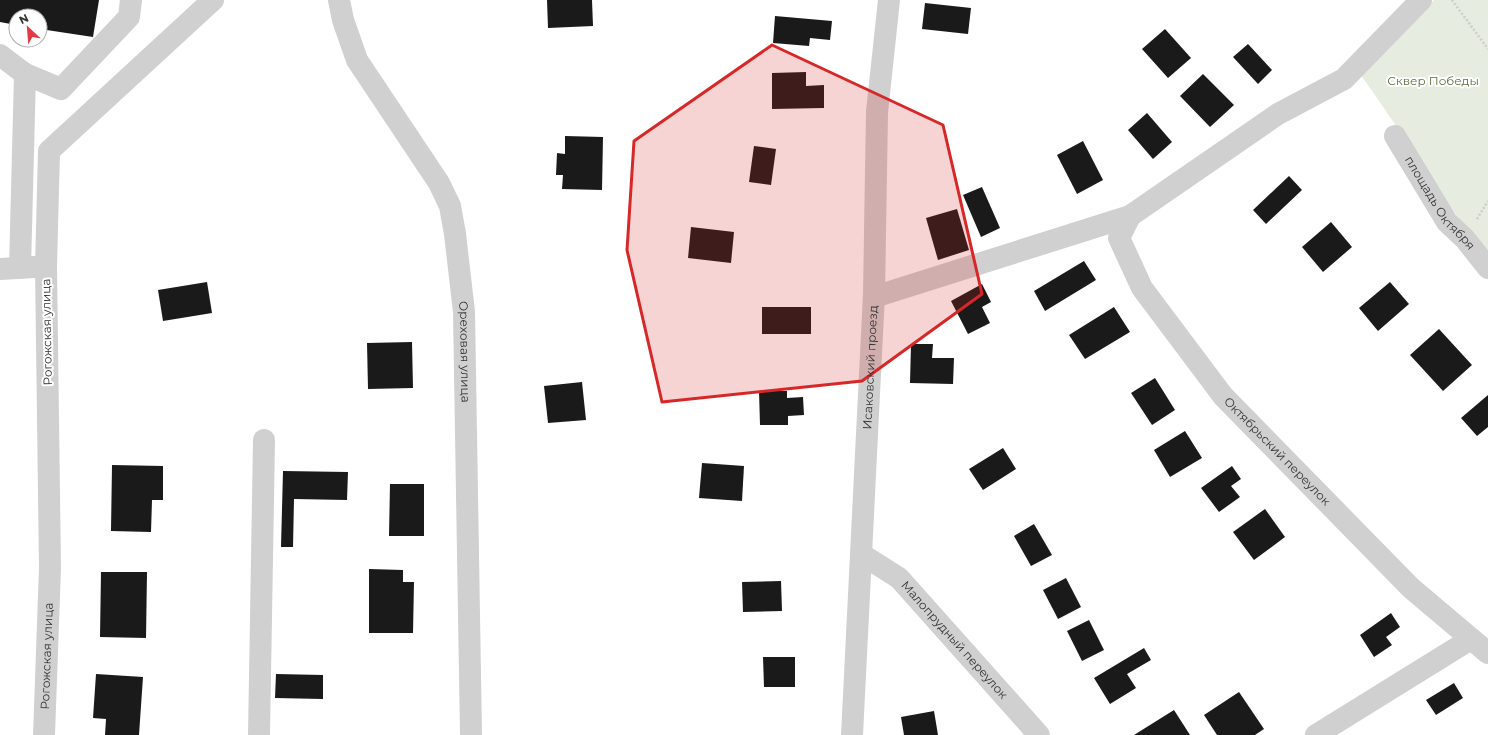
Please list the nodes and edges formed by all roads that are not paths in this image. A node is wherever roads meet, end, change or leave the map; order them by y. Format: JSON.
{"nodes":[{"id":1,"x":131,"y":0,"type":"edge"},
{"id":2,"x":213,"y":0,"type":"edge"},
{"id":3,"x":339,"y":0,"type":"edge"},
{"id":4,"x":889,"y":0,"type":"edge"},
{"id":5,"x":1421,"y":0,"type":"edge"},
{"id":6,"x":0,"y":55,"type":"edge"},
{"id":7,"x":26,"y":74,"type":"junction"},
{"id":8,"x":1395,"y":136,"type":"dead end"},
{"id":9,"x":1130,"y":216,"type":"junction"},
{"id":10,"x":46,"y":267,"type":"junction"},
{"id":11,"x":1488,"y":268,"type":"edge"},
{"id":12,"x":10,"y":269,"type":"edge"},
{"id":13,"x":874,"y":298,"type":"junction"},
{"id":14,"x":264,"y":440,"type":"dead end"},
{"id":15,"x":861,"y":554,"type":"junction"},
{"id":16,"x":1471,"y":639,"type":"junction"},
{"id":17,"x":1488,"y":653,"type":"edge"},
{"id":18,"x":44,"y":735,"type":"edge"},
{"id":19,"x":259,"y":735,"type":"edge"},
{"id":20,"x":470,"y":735,"type":"edge"},
{"id":21,"x":852,"y":735,"type":"edge"},
{"id":22,"x":1039,"y":735,"type":"edge"},
{"id":23,"x":1316,"y":735,"type":"edge"}],
"edges":[{"from":1,"to":7,"type":"street"},
{"from":2,"to":10,"type":"street","name":"Рогожская улица"},
{"from":3,"to":20,"type":"street","name":"Ореховая улица"},
{"from":4,"to":13,"type":"street","name":"Исаковский проезд"},
{"from":5,"to":9,"type":"street"},
{"from":6,"to":7,"type":"street"},
{"from":7,"to":12,"type":"street"},
{"from":8,"to":11,"type":"street","name":"площадь Октября"},
{"from":9,"to":13,"type":"street"},
{"from":9,"to":16,"type":"street","name":"Октябрьский переулок"},
{"from":10,"to":12,"type":"street"},
{"from":10,"to":18,"type":"street","name":"Рогожская улица"},
{"from":13,"to":15,"type":"street","name":"Исаковский проезд"},
{"from":14,"to":19,"type":"street"},
{"from":15,"to":21,"type":"street","name":"Исаковский проезд"},
{"from":15,"to":22,"type":"street","name":"Малопрудный переулок"},
{"from":16,"to":17,"type":"street","name":"Октябрьский переулок"},
{"from":16,"to":23,"type":"street"}]}
